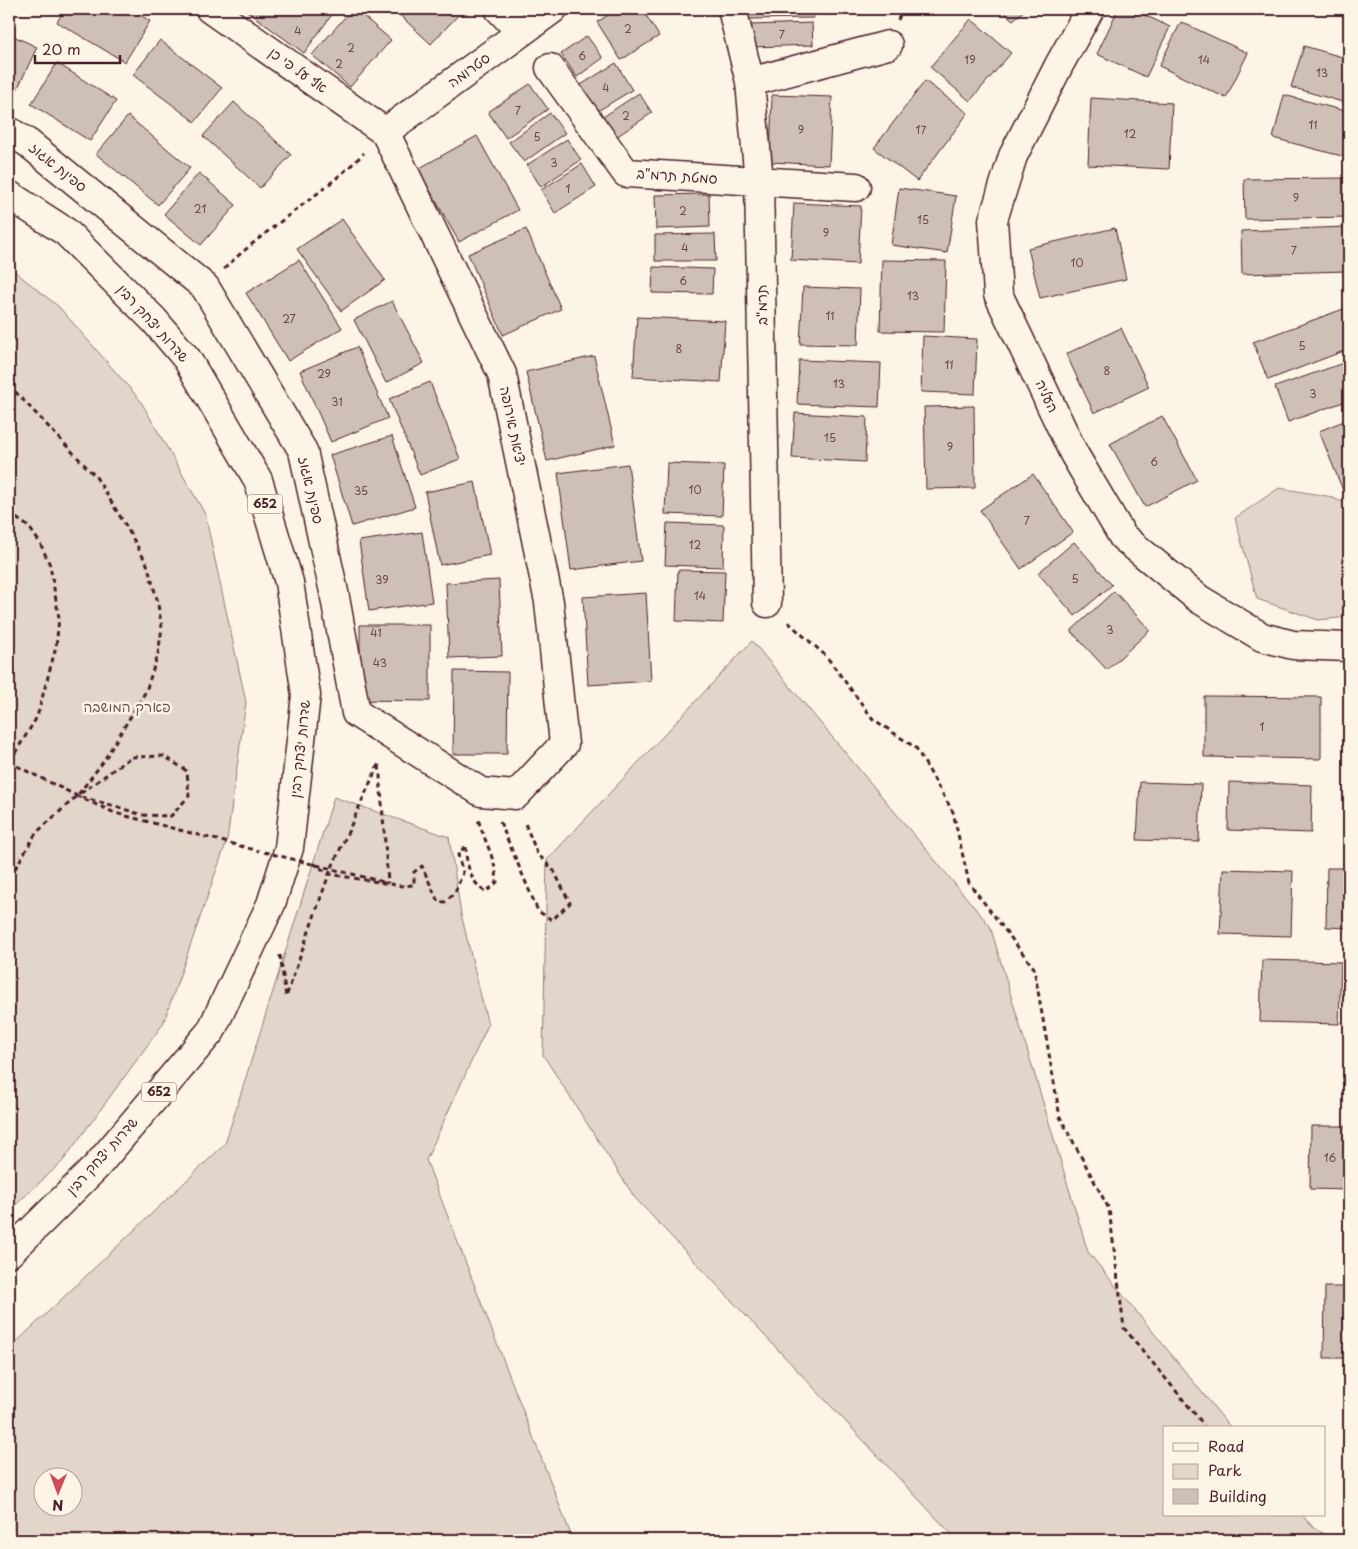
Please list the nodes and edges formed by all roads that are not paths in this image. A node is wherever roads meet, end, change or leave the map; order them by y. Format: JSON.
{"nodes":[{"id":1,"x":210,"y":9,"type":"edge"},
{"id":2,"x":499,"y":9,"type":"edge"},
{"id":3,"x":553,"y":9,"type":"edge"},
{"id":4,"x":732,"y":9,"type":"edge"},
{"id":5,"x":1090,"y":9,"type":"edge"},
{"id":6,"x":521,"y":32,"type":"junction"},
{"id":7,"x":888,"y":44,"type":"dead end"},
{"id":8,"x":550,"y":68,"type":"dead end"},
{"id":9,"x":750,"y":82,"type":"junction"},
{"id":10,"x":9,"y":131,"type":"edge"},
{"id":11,"x":385,"y":132,"type":"junction"},
{"id":12,"x":759,"y":181,"type":"junction"},
{"id":13,"x":856,"y":187,"type":"dead end"},
{"id":14,"x":9,"y":195,"type":"edge"},
{"id":15,"x":767,"y":603,"type":"road end"},
{"id":16,"x":1349,"y":647,"type":"edge"},
{"id":17,"x":564,"y":744,"type":"joint"},
{"id":18,"x":9,"y":1253,"type":"edge"}],
"edges":[{"from":1,"to":11,"type":"street","name":"אף על פי כן"},
{"from":2,"to":6,"type":"street"},
{"from":3,"to":6,"type":"street","name":"סטרומה"},
{"from":4,"to":9,"type":"street","name":"תרמ\"ב"},
{"from":5,"to":16,"type":"street","name":"העליה"},
{"from":6,"to":11,"type":"street","name":"סטרומה"},
{"from":7,"to":9,"type":"street"},
{"from":8,"to":12,"type":"street","name":"סמטת תרמ\"ב"},
{"from":9,"to":12,"type":"street","name":"תרמ\"ב"},
{"from":10,"to":17,"type":"street","name":"ספינת אגוז"},
{"from":11,"to":17,"type":"street","name":"יציאת אירופה"},
{"from":12,"to":13,"type":"street","name":"סמטת תרמ\"ב"},
{"from":12,"to":15,"type":"street","name":"תרמ\"ב"},
{"from":14,"to":18,"type":"street","name":"שדרות יצחק רבין","number":"652"}]}
